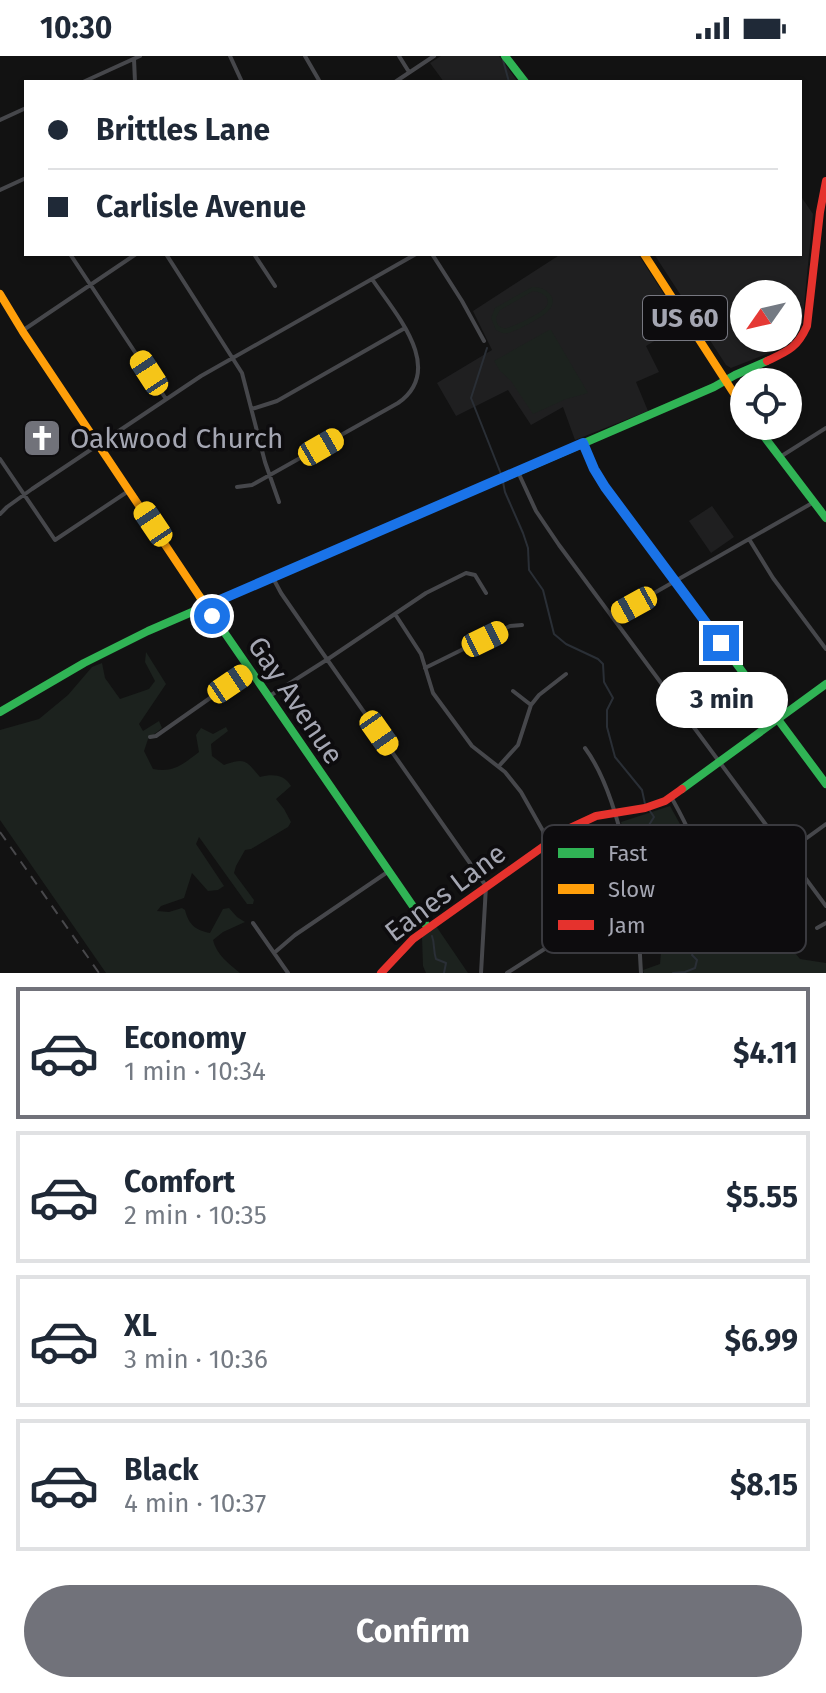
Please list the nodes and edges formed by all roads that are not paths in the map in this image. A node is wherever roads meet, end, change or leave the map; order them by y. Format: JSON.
{"nodes":[{"id":1,"x":230,"y":56,"type":"edge"},
{"id":2,"x":305,"y":56,"type":"edge"},
{"id":3,"x":399,"y":56,"type":"edge"},
{"id":4,"x":434,"y":56,"type":"edge"},
{"id":5,"x":505,"y":56,"type":"edge"},
{"id":6,"x":137,"y":57,"type":"edge"},
{"id":7,"x":409,"y":72,"type":"junction"},
{"id":8,"x":87,"y":80,"type":"edge"},
{"id":9,"x":135,"y":80,"type":"edge"},
{"id":10,"x":240,"y":80,"type":"edge"},
{"id":11,"x":319,"y":80,"type":"edge"},
{"id":12,"x":399,"y":80,"type":"edge"},
{"id":13,"x":523,"y":80,"type":"edge"},
{"id":14,"x":24,"y":109,"type":"edge"},
{"id":15,"x":0,"y":120,"type":"edge"},
{"id":16,"x":24,"y":181,"type":"edge"},
{"id":17,"x":826,"y":181,"type":"edge"},
{"id":18,"x":0,"y":190,"type":"edge"},
{"id":19,"x":71,"y":256,"type":"edge"},
{"id":20,"x":133,"y":256,"type":"edge"},
{"id":21,"x":167,"y":256,"type":"edge"},
{"id":22,"x":255,"y":256,"type":"edge"},
{"id":23,"x":412,"y":256,"type":"edge"},
{"id":24,"x":433,"y":256,"type":"edge"},
{"id":25,"x":645,"y":256,"type":"edge"},
{"id":26,"x":372,"y":279,"type":"junction"},
{"id":27,"x":90,"y":285,"type":"junction"},
{"id":28,"x":275,"y":286,"type":"dead end"},
{"id":29,"x":0,"y":294,"type":"edge"},
{"id":30,"x":405,"y":328,"type":"junction"},
{"id":31,"x":22,"y":331,"type":"junction"},
{"id":32,"x":484,"y":341,"type":"dead end"},
{"id":33,"x":233,"y":357,"type":"junction"},
{"id":34,"x":725,"y":381,"type":"junction"},
{"id":35,"x":730,"y":388,"type":"edge"},
{"id":36,"x":166,"y":399,"type":"junction"},
{"id":37,"x":252,"y":409,"type":"junction"},
{"id":38,"x":826,"y":429,"type":"edge"},
{"id":39,"x":767,"y":440,"type":"edge"},
{"id":40,"x":583,"y":443,"type":"junction"},
{"id":41,"x":99,"y":444,"type":"junction"},
{"id":42,"x":780,"y":457,"type":"junction"},
{"id":43,"x":0,"y":459,"type":"edge"},
{"id":44,"x":518,"y":471,"type":"junction"},
{"id":45,"x":269,"y":476,"type":"junction"},
{"id":46,"x":237,"y":487,"type":"dead end"},
{"id":47,"x":130,"y":490,"type":"junction"},
{"id":48,"x":24,"y":495,"type":"junction"},
{"id":49,"x":279,"y":502,"type":"dead end"},
{"id":50,"x":814,"y":502,"type":"junction"},
{"id":51,"x":0,"y":514,"type":"edge"},
{"id":52,"x":826,"y":518,"type":"edge"},
{"id":53,"x":749,"y":539,"type":"junction"},
{"id":54,"x":273,"y":578,"type":"junction"},
{"id":55,"x":675,"y":581,"type":"junction"},
{"id":56,"x":486,"y":593,"type":"dead end"},
{"id":57,"x":206,"y":606,"type":"junction"},
{"id":58,"x":395,"y":614,"type":"junction"},
{"id":59,"x":612,"y":617,"type":"junction"},
{"id":60,"x":522,"y":625,"type":"dead end"},
{"id":61,"x":826,"y":649,"type":"edge"},
{"id":62,"x":328,"y":659,"type":"junction"},
{"id":63,"x":425,"y":668,"type":"junction"},
{"id":64,"x":250,"y":670,"type":"junction"},
{"id":65,"x":566,"y":674,"type":"dead end"},
{"id":66,"x":826,"y":684,"type":"edge"},
{"id":67,"x":513,"y":691,"type":"dead end"},
{"id":68,"x":268,"y":697,"type":"junction"},
{"id":69,"x":531,"y":705,"type":"junction"},
{"id":70,"x":0,"y":712,"type":"edge"},
{"id":71,"x":778,"y":719,"type":"junction"},
{"id":72,"x":150,"y":737,"type":"dead end"},
{"id":73,"x":585,"y":748,"type":"dead end"},
{"id":74,"x":719,"y":762,"type":"junction"},
{"id":75,"x":499,"y":767,"type":"junction"},
{"id":76,"x":826,"y":784,"type":"edge"},
{"id":77,"x":671,"y":797,"type":"junction"},
{"id":78,"x":615,"y":813,"type":"junction"},
{"id":79,"x":826,"y":824,"type":"edge"},
{"id":80,"x":575,"y":825,"type":"edge"},
{"id":81,"x":618,"y":825,"type":"edge"},
{"id":82,"x":685,"y":825,"type":"edge"},
{"id":83,"x":765,"y":825,"type":"edge"},
{"id":84,"x":542,"y":829,"type":"edge"},
{"id":85,"x":806,"y":838,"type":"edge"},
{"id":86,"x":542,"y":847,"type":"edge"},
{"id":87,"x":389,"y":871,"type":"junction"},
{"id":88,"x":806,"y":880,"type":"edge"},
{"id":89,"x":486,"y":886,"type":"junction"},
{"id":90,"x":826,"y":906,"type":"edge"},
{"id":91,"x":253,"y":923,"type":"dead end"},
{"id":92,"x":826,"y":923,"type":"edge"},
{"id":93,"x":428,"y":928,"type":"junction"},
{"id":94,"x":817,"y":928,"type":"dead end"},
{"id":95,"x":542,"y":950,"type":"edge"},
{"id":96,"x":274,"y":953,"type":"junction"},
{"id":97,"x":639,"y":953,"type":"edge"},
{"id":98,"x":288,"y":973,"type":"edge"},
{"id":99,"x":381,"y":973,"type":"edge"},
{"id":100,"x":481,"y":973,"type":"edge"},
{"id":101,"x":507,"y":973,"type":"edge"},
{"id":102,"x":641,"y":973,"type":"edge"}],
"edges":[{"from":1,"to":10,"type":"street"},
{"from":2,"to":11,"type":"street"},
{"from":3,"to":7,"type":"street"},
{"from":4,"to":7,"type":"street"},
{"from":5,"to":13,"type":"street"},
{"from":6,"to":8,"type":"street"},
{"from":6,"to":9,"type":"street"},
{"from":7,"to":12,"type":"street"},
{"from":14,"to":15,"type":"street"},
{"from":16,"to":18,"type":"street"},
{"from":17,"to":34,"type":"street"},
{"from":19,"to":27,"type":"street"},
{"from":20,"to":27,"type":"street"},
{"from":21,"to":33,"type":"street"},
{"from":22,"to":28,"type":"street"},
{"from":23,"to":26,"type":"street"},
{"from":24,"to":32,"type":"street"},
{"from":25,"to":34,"type":"street","number":"US 60"},
{"from":26,"to":30,"type":"street"},
{"from":26,"to":33,"type":"street"},
{"from":27,"to":31,"type":"street"},
{"from":27,"to":36,"type":"street"},
{"from":29,"to":31,"type":"street","name":"Gay Avenue"},
{"from":30,"to":37,"type":"street"},
{"from":30,"to":45,"type":"street"},
{"from":31,"to":41,"type":"street","name":"Gay Avenue"},
{"from":33,"to":36,"type":"street"},
{"from":33,"to":37,"type":"street"},
{"from":34,"to":35,"type":"street","number":"US 60"},
{"from":34,"to":40,"type":"street"},
{"from":36,"to":41,"type":"street"},
{"from":37,"to":45,"type":"street"},
{"from":38,"to":42,"type":"street"},
{"from":39,"to":42,"type":"street"},
{"from":40,"to":44,"type":"street"},
{"from":40,"to":55,"type":"street"},
{"from":41,"to":47,"type":"street","name":"Gay Avenue"},
{"from":41,"to":48,"type":"street"},
{"from":42,"to":50,"type":"street"},
{"from":43,"to":48,"type":"street"},
{"from":44,"to":54,"type":"street"},
{"from":44,"to":59,"type":"street"},
{"from":45,"to":46,"type":"street"},
{"from":45,"to":49,"type":"street"},
{"from":47,"to":48,"type":"street"},
{"from":47,"to":57,"type":"street","name":"Gay Avenue"},
{"from":48,"to":51,"type":"street"},
{"from":50,"to":52,"type":"street"},
{"from":50,"to":53,"type":"street"},
{"from":53,"to":55,"type":"street"},
{"from":53,"to":61,"type":"street"},
{"from":54,"to":57,"type":"street"},
{"from":54,"to":62,"type":"street"},
{"from":55,"to":59,"type":"street"},
{"from":55,"to":71,"type":"street"},
{"from":56,"to":58,"type":"street"},
{"from":57,"to":64,"type":"street","name":"Gay Avenue"},
{"from":57,"to":70,"type":"street"},
{"from":58,"to":62,"type":"street"},
{"from":58,"to":63,"type":"street"},
{"from":59,"to":74,"type":"street"},
{"from":60,"to":63,"type":"street"},
{"from":62,"to":68,"type":"street"},
{"from":62,"to":89,"type":"street"},
{"from":63,"to":75,"type":"street"},
{"from":64,"to":68,"type":"street","name":"Gay Avenue"},
{"from":64,"to":72,"type":"street"},
{"from":65,"to":69,"type":"street"},
{"from":66,"to":71,"type":"street","name":"Eanes Lane"},
{"from":67,"to":69,"type":"street"},
{"from":68,"to":87,"type":"street","name":"Gay Avenue"},
{"from":69,"to":75,"type":"street"},
{"from":71,"to":74,"type":"street","name":"Eanes Lane"},
{"from":71,"to":76,"type":"street"},
{"from":73,"to":78,"type":"street"},
{"from":74,"to":77,"type":"street","name":"Eanes Lane"},
{"from":74,"to":83,"type":"street"},
{"from":75,"to":84,"type":"street"},
{"from":77,"to":78,"type":"street","name":"Eanes Lane"},
{"from":77,"to":82,"type":"street"},
{"from":78,"to":80,"type":"street","name":"Eanes Lane"},
{"from":78,"to":81,"type":"street"},
{"from":79,"to":85,"type":"street"},
{"from":86,"to":89,"type":"street","name":"Eanes Lane"},
{"from":87,"to":93,"type":"street","name":"Gay Avenue"},
{"from":87,"to":96,"type":"street"},
{"from":88,"to":90,"type":"street"},
{"from":89,"to":93,"type":"street","name":"Eanes Lane"},
{"from":89,"to":100,"type":"street"},
{"from":91,"to":96,"type":"street"},
{"from":92,"to":94,"type":"street"},
{"from":93,"to":99,"type":"street","name":"Eanes Lane"},
{"from":95,"to":101,"type":"street"},
{"from":96,"to":98,"type":"street"},
{"from":97,"to":102,"type":"street"}]}
